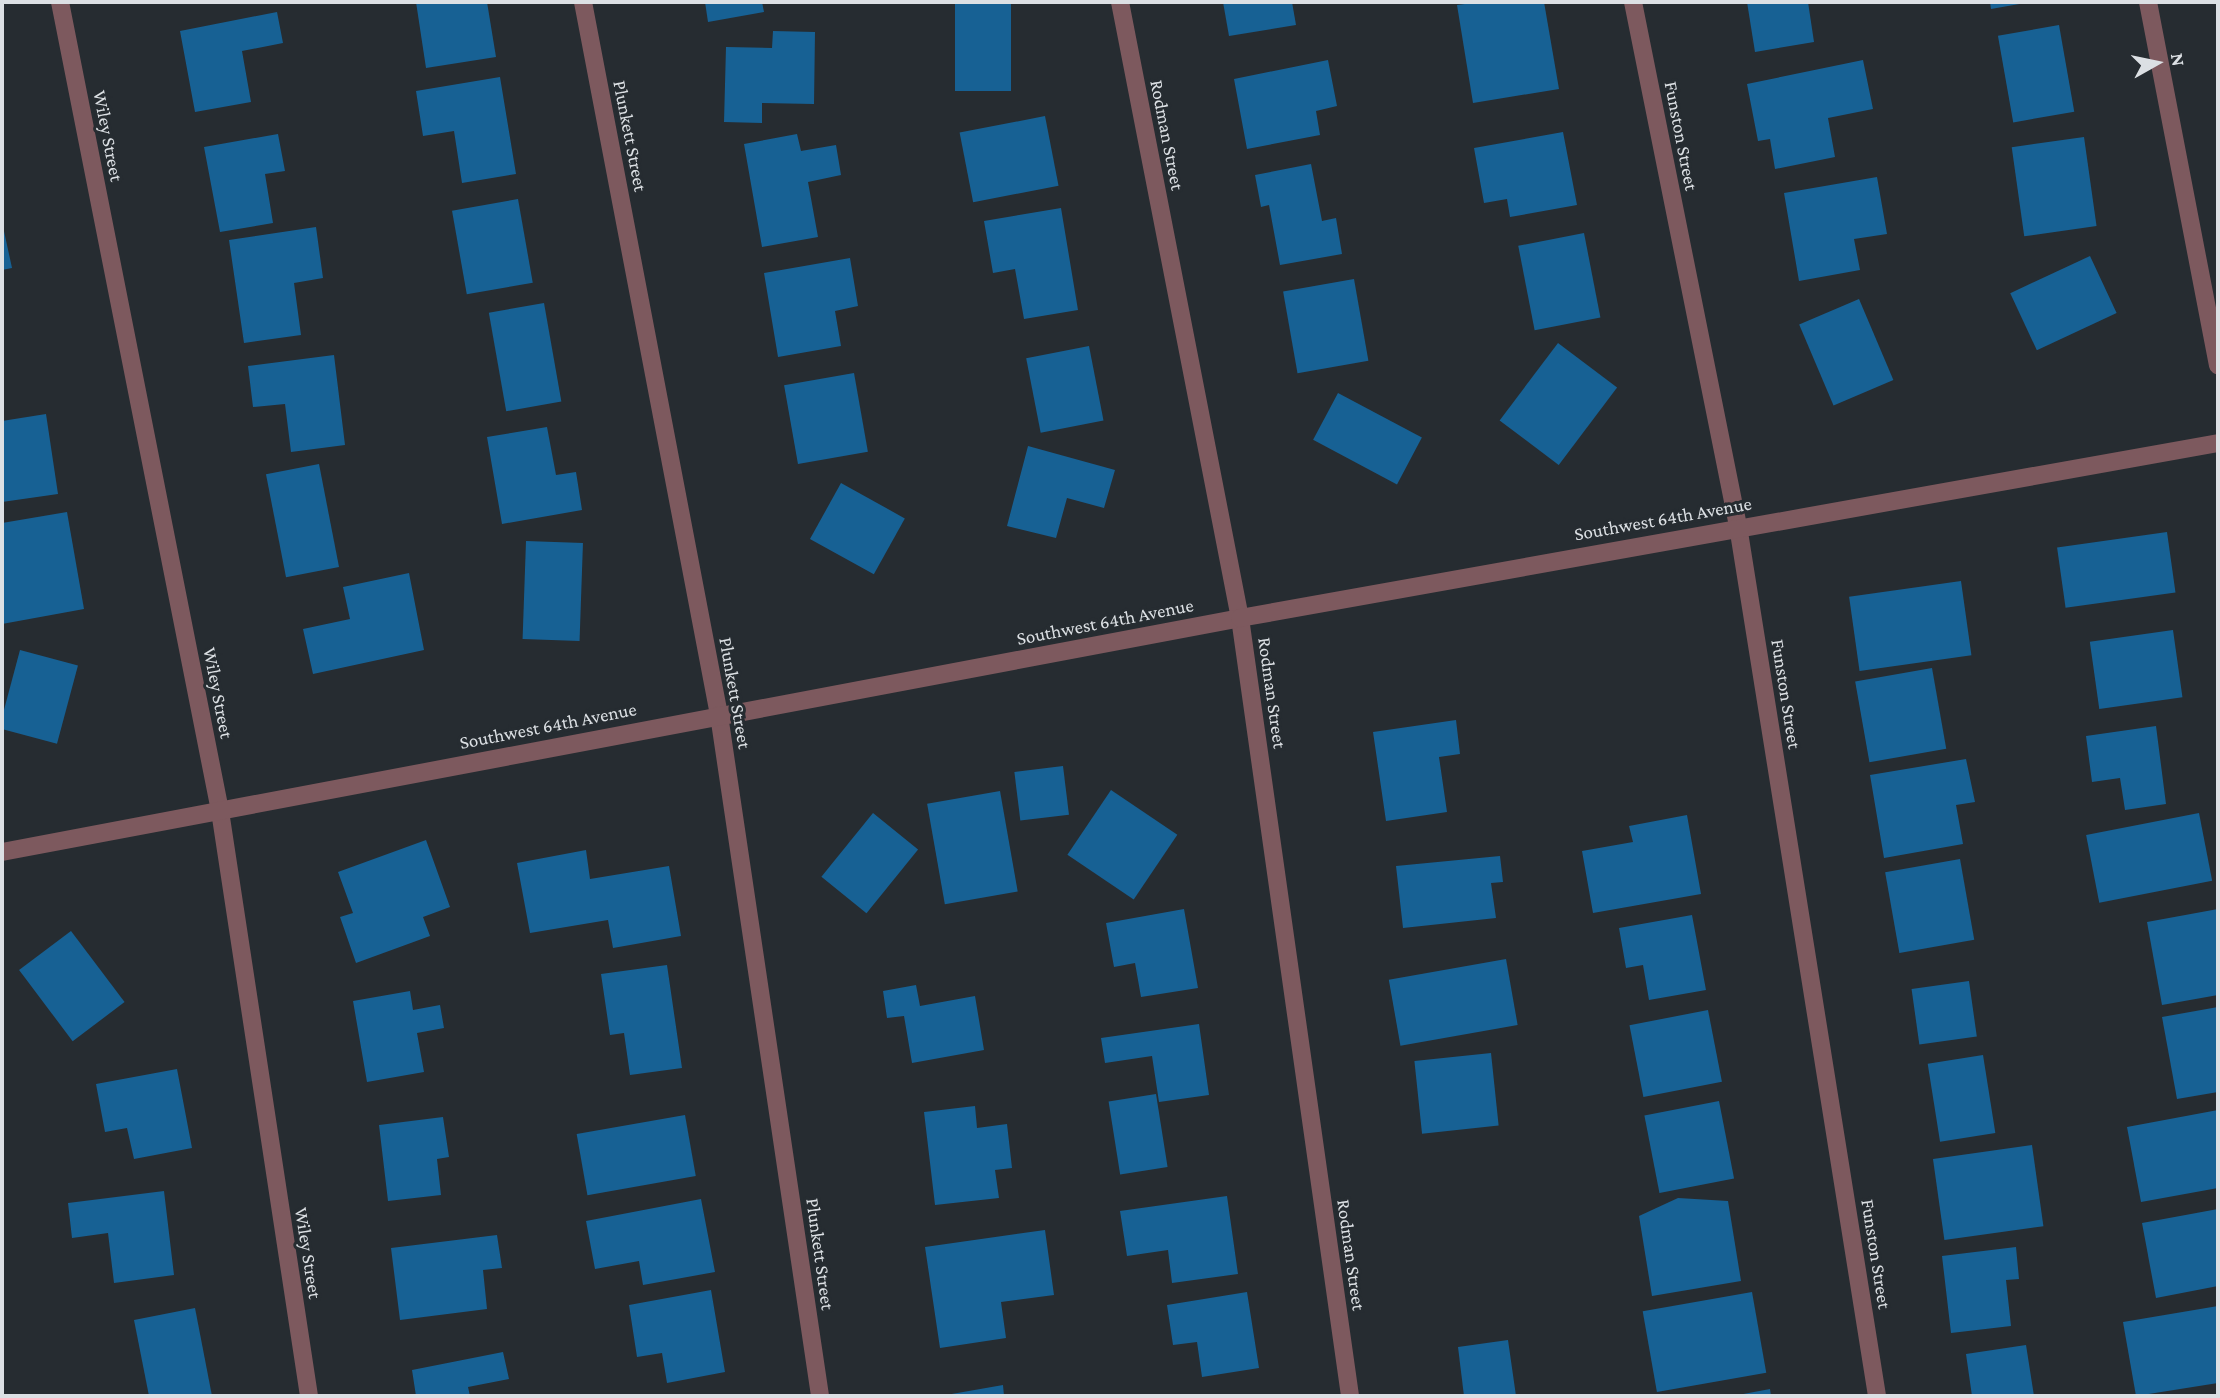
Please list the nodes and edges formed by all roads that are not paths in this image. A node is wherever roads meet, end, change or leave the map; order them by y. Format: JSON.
{"nodes":[{"id":1,"x":60,"y":2,"type":"edge"},
{"id":2,"x":583,"y":2,"type":"edge"},
{"id":3,"x":1120,"y":2,"type":"edge"},
{"id":4,"x":1633,"y":2,"type":"edge"},
{"id":5,"x":2148,"y":2,"type":"edge"},
{"id":6,"x":2218,"y":365,"type":"edge"},
{"id":7,"x":2218,"y":443,"type":"edge"},
{"id":8,"x":1738,"y":526,"type":"junction"},
{"id":9,"x":1240,"y":618,"type":"junction"},
{"id":10,"x":719,"y":715,"type":"junction"},
{"id":11,"x":220,"y":811,"type":"junction"},
{"id":12,"x":2,"y":852,"type":"edge"},
{"id":13,"x":309,"y":1396,"type":"edge"},
{"id":14,"x":820,"y":1396,"type":"edge"},
{"id":15,"x":1349,"y":1396,"type":"edge"},
{"id":16,"x":1877,"y":1396,"type":"edge"}],
"edges":[{"from":1,"to":11,"type":"street","name":"Wiley Street"},
{"from":2,"to":10,"type":"street","name":"Plunkett Street"},
{"from":3,"to":9,"type":"street","name":"Rodman Street"},
{"from":4,"to":8,"type":"street","name":"Funston Street"},
{"from":5,"to":6,"type":"street"},
{"from":7,"to":8,"type":"street","name":"Southwest 64th Avenue"},
{"from":8,"to":9,"type":"street","name":"Southwest 64th Avenue"},
{"from":8,"to":16,"type":"street","name":"Funston Street"},
{"from":9,"to":10,"type":"street","name":"Southwest 64th Avenue"},
{"from":9,"to":15,"type":"street","name":"Rodman Street"},
{"from":10,"to":11,"type":"street","name":"Southwest 64th Avenue"},
{"from":10,"to":14,"type":"street","name":"Plunkett Street"},
{"from":11,"to":12,"type":"street","name":"Southwest 64th Avenue"},
{"from":11,"to":13,"type":"street","name":"Wiley Street"}]}
